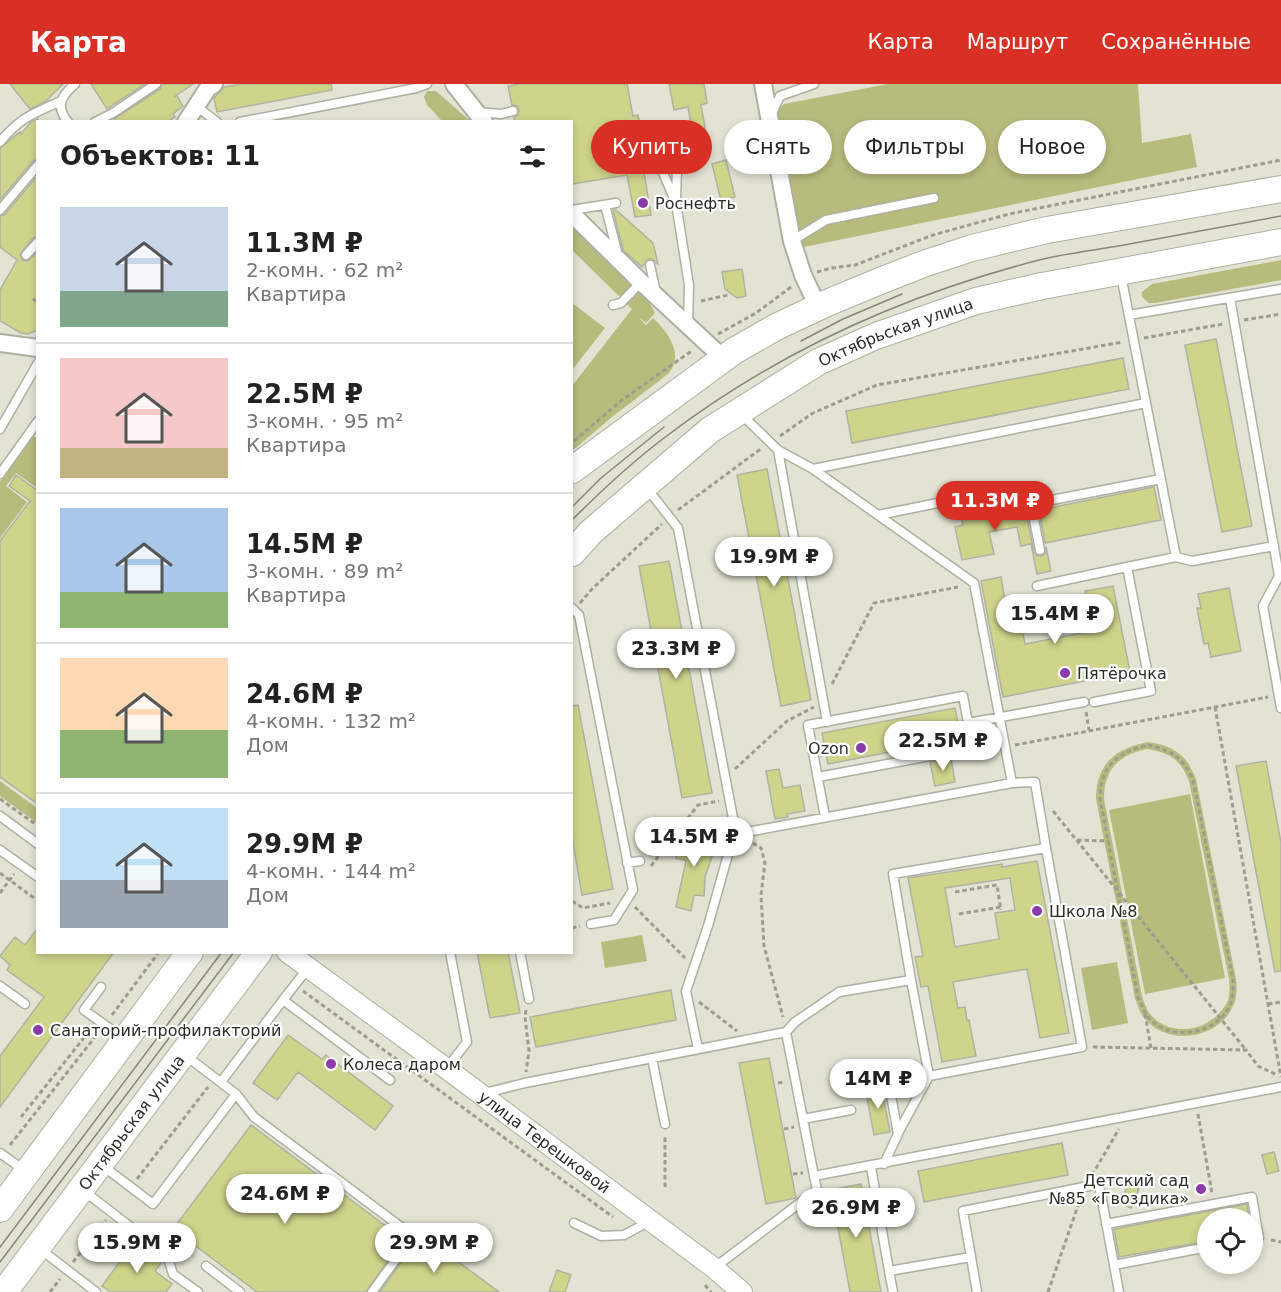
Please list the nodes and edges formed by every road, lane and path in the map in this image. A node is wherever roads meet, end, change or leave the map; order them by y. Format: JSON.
{"nodes":[{"id":1,"x":75,"y":84,"type":"edge"},
{"id":2,"x":156,"y":84,"type":"edge"},
{"id":3,"x":214,"y":84,"type":"edge"},
{"id":4,"x":427,"y":84,"type":"edge"},
{"id":5,"x":454,"y":84,"type":"edge"},
{"id":6,"x":763,"y":84,"type":"edge"},
{"id":7,"x":814,"y":84,"type":"edge"},
{"id":8,"x":61,"y":101,"type":"junction"},
{"id":9,"x":513,"y":111,"type":"dead end"},
{"id":10,"x":188,"y":116,"type":"edge"},
{"id":11,"x":480,"y":117,"type":"edge"},
{"id":12,"x":769,"y":118,"type":"junction"},
{"id":13,"x":67,"y":120,"type":"edge"},
{"id":14,"x":99,"y":120,"type":"edge"},
{"id":15,"x":207,"y":120,"type":"edge"},
{"id":16,"x":250,"y":120,"type":"edge"},
{"id":17,"x":0,"y":142,"type":"edge"},
{"id":18,"x":36,"y":167,"type":"edge"},
{"id":19,"x":664,"y":174,"type":"edge"},
{"id":20,"x":677,"y":174,"type":"edge"},
{"id":21,"x":1281,"y":189,"type":"edge"},
{"id":22,"x":934,"y":198,"type":"dead end"},
{"id":23,"x":616,"y":203,"type":"dead end"},
{"id":24,"x":676,"y":203,"type":"junction"},
{"id":25,"x":605,"y":205,"type":"junction"},
{"id":26,"x":0,"y":210,"type":"edge"},
{"id":27,"x":573,"y":212,"type":"edge"},
{"id":28,"x":573,"y":213,"type":"edge"},
{"id":29,"x":792,"y":241,"type":"junction"},
{"id":30,"x":1281,"y":242,"type":"edge"},
{"id":31,"x":36,"y":244,"type":"edge"},
{"id":32,"x":26,"y":255,"type":"dead end"},
{"id":33,"x":619,"y":261,"type":"junction"},
{"id":34,"x":650,"y":265,"type":"dead end"},
{"id":35,"x":1121,"y":272,"type":"junction"},
{"id":36,"x":641,"y":282,"type":"junction"},
{"id":37,"x":1281,"y":289,"type":"edge"},
{"id":38,"x":728,"y":295,"type":"dead end"},
{"id":39,"x":657,"y":297,"type":"junction"},
{"id":40,"x":1230,"y":298,"type":"junction"},
{"id":41,"x":33,"y":299,"type":"dead end"},
{"id":42,"x":36,"y":301,"type":"edge"},
{"id":43,"x":688,"y":304,"type":"junction"},
{"id":44,"x":613,"y":305,"type":"dead end"},
{"id":45,"x":818,"y":307,"type":"junction"},
{"id":46,"x":1281,"y":314,"type":"edge"},
{"id":47,"x":1129,"y":315,"type":"junction"},
{"id":48,"x":1234,"y":322,"type":"junction"},
{"id":49,"x":688,"y":326,"type":"junction"},
{"id":50,"x":1134,"y":340,"type":"junction"},
{"id":51,"x":0,"y":343,"type":"edge"},
{"id":52,"x":36,"y":348,"type":"edge"},
{"id":53,"x":714,"y":350,"type":"junction"},
{"id":54,"x":36,"y":366,"type":"edge"},
{"id":55,"x":1146,"y":403,"type":"junction"},
{"id":56,"x":739,"y":411,"type":"junction"},
{"id":57,"x":36,"y":424,"type":"edge"},
{"id":58,"x":0,"y":429,"type":"edge"},
{"id":59,"x":573,"y":442,"type":"edge"},
{"id":60,"x":770,"y":443,"type":"junction"},
{"id":61,"x":778,"y":450,"type":"junction"},
{"id":62,"x":573,"y":469,"type":"edge"},
{"id":63,"x":813,"y":469,"type":"junction"},
{"id":64,"x":0,"y":474,"type":"edge"},
{"id":65,"x":1161,"y":479,"type":"junction"},
{"id":66,"x":645,"y":485,"type":"junction"},
{"id":67,"x":1008,"y":489,"type":"dead end"},
{"id":68,"x":878,"y":515,"type":"junction"},
{"id":69,"x":670,"y":517,"type":"junction"},
{"id":70,"x":1274,"y":546,"type":"junction"},
{"id":71,"x":1040,"y":550,"type":"dead end"},
{"id":72,"x":573,"y":552,"type":"edge"},
{"id":73,"x":1176,"y":557,"type":"junction"},
{"id":74,"x":1127,"y":567,"type":"junction"},
{"id":75,"x":1280,"y":576,"type":"edge"},
{"id":76,"x":974,"y":584,"type":"junction"},
{"id":77,"x":1037,"y":586,"type":"dead end"},
{"id":78,"x":573,"y":609,"type":"edge"},
{"id":79,"x":1277,"y":664,"type":"edge"},
{"id":80,"x":1279,"y":695,"type":"junction"},
{"id":81,"x":824,"y":701,"type":"junction"},
{"id":82,"x":1084,"y":702,"type":"joint"},
{"id":83,"x":1094,"y":702,"type":"dead end"},
{"id":84,"x":1215,"y":706,"type":"junction"},
{"id":85,"x":1281,"y":708,"type":"edge"},
{"id":86,"x":999,"y":718,"type":"junction"},
{"id":87,"x":827,"y":722,"type":"junction"},
{"id":88,"x":968,"y":723,"type":"junction"},
{"id":89,"x":1089,"y":730,"type":"junction"},
{"id":90,"x":1005,"y":747,"type":"junction"},
{"id":91,"x":726,"y":777,"type":"junction"},
{"id":92,"x":818,"y":777,"type":"junction"},
{"id":93,"x":1012,"y":783,"type":"junction"},
{"id":94,"x":1036,"y":791,"type":"junction"},
{"id":95,"x":0,"y":799,"type":"edge"},
{"id":96,"x":730,"y":800,"type":"junction"},
{"id":97,"x":0,"y":816,"type":"edge"},
{"id":98,"x":825,"y":817,"type":"junction"},
{"id":99,"x":36,"y":825,"type":"edge"},
{"id":100,"x":736,"y":834,"type":"junction"},
{"id":101,"x":1077,"y":840,"type":"junction"},
{"id":102,"x":1108,"y":841,"type":"junction"},
{"id":103,"x":36,"y":843,"type":"edge"},
{"id":104,"x":1046,"y":848,"type":"junction"},
{"id":105,"x":0,"y":850,"type":"edge"},
{"id":106,"x":640,"y":861,"type":"dead end"},
{"id":107,"x":627,"y":863,"type":"junction"},
{"id":108,"x":21,"y":865,"type":"junction"},
{"id":109,"x":0,"y":873,"type":"edge"},
{"id":110,"x":36,"y":876,"type":"edge"},
{"id":111,"x":10,"y":880,"type":"junction"},
{"id":112,"x":1118,"y":889,"type":"junction"},
{"id":113,"x":633,"y":890,"type":"junction"},
{"id":114,"x":955,"y":892,"type":"dead end"},
{"id":115,"x":0,"y":893,"type":"edge"},
{"id":116,"x":36,"y":899,"type":"edge"},
{"id":117,"x":627,"y":899,"type":"junction"},
{"id":118,"x":573,"y":902,"type":"edge"},
{"id":119,"x":959,"y":914,"type":"dead end"},
{"id":120,"x":591,"y":924,"type":"dead end"},
{"id":121,"x":157,"y":954,"type":"edge"},
{"id":122,"x":189,"y":954,"type":"edge"},
{"id":123,"x":257,"y":954,"type":"edge"},
{"id":124,"x":290,"y":954,"type":"edge"},
{"id":125,"x":450,"y":954,"type":"edge"},
{"id":126,"x":520,"y":954,"type":"edge"},
{"id":127,"x":308,"y":968,"type":"junction"},
{"id":128,"x":694,"y":968,"type":"junction"},
{"id":129,"x":911,"y":980,"type":"junction"},
{"id":130,"x":295,"y":984,"type":"junction"},
{"id":131,"x":0,"y":986,"type":"edge"},
{"id":132,"x":101,"y":987,"type":"dead end"},
{"id":133,"x":686,"y":991,"type":"junction"},
{"id":134,"x":529,"y":999,"type":"joint"},
{"id":135,"x":283,"y":1000,"type":"junction"},
{"id":136,"x":1281,"y":1002,"type":"edge"},
{"id":137,"x":25,"y":1004,"type":"dead end"},
{"id":138,"x":1268,"y":1004,"type":"junction"},
{"id":139,"x":1144,"y":1012,"type":"junction"},
{"id":140,"x":1220,"y":1017,"type":"junction"},
{"id":141,"x":101,"y":1023,"type":"junction"},
{"id":142,"x":786,"y":1032,"type":"junction"},
{"id":143,"x":125,"y":1040,"type":"junction"},
{"id":144,"x":748,"y":1040,"type":"junction"},
{"id":145,"x":1082,"y":1047,"type":"junction"},
{"id":146,"x":1151,"y":1048,"type":"junction"},
{"id":147,"x":698,"y":1049,"type":"junction"},
{"id":148,"x":1246,"y":1050,"type":"junction"},
{"id":149,"x":183,"y":1053,"type":"junction"},
{"id":150,"x":652,"y":1058,"type":"junction"},
{"id":151,"x":447,"y":1068,"type":"junction"},
{"id":152,"x":928,"y":1076,"type":"junction"},
{"id":153,"x":218,"y":1080,"type":"junction"},
{"id":154,"x":390,"y":1080,"type":"dead end"},
{"id":155,"x":525,"y":1083,"type":"junction"},
{"id":156,"x":889,"y":1084,"type":"dead end"},
{"id":157,"x":1281,"y":1087,"type":"edge"},
{"id":158,"x":482,"y":1094,"type":"junction"},
{"id":159,"x":237,"y":1095,"type":"junction"},
{"id":160,"x":1196,"y":1103,"type":"junction"},
{"id":161,"x":851,"y":1110,"type":"dead end"},
{"id":162,"x":21,"y":1117,"type":"dead end"},
{"id":163,"x":1126,"y":1117,"type":"junction"},
{"id":164,"x":803,"y":1119,"type":"junction"},
{"id":165,"x":665,"y":1124,"type":"joint"},
{"id":166,"x":898,"y":1134,"type":"junction"},
{"id":167,"x":1,"y":1154,"type":"edge"},
{"id":168,"x":100,"y":1163,"type":"junction"},
{"id":169,"x":884,"y":1164,"type":"junction"},
{"id":170,"x":871,"y":1167,"type":"junction"},
{"id":171,"x":27,"y":1172,"type":"junction"},
{"id":172,"x":814,"y":1176,"type":"junction"},
{"id":173,"x":131,"y":1187,"type":"junction"},
{"id":174,"x":665,"y":1187,"type":"dead end"},
{"id":175,"x":1084,"y":1187,"type":"junction"},
{"id":176,"x":81,"y":1189,"type":"junction"},
{"id":177,"x":1214,"y":1203,"type":"junction"},
{"id":178,"x":1254,"y":1208,"type":"edge"},
{"id":179,"x":0,"y":1209,"type":"edge"},
{"id":180,"x":112,"y":1212,"type":"junction"},
{"id":181,"x":650,"y":1220,"type":"junction"},
{"id":182,"x":574,"y":1223,"type":"dead end"},
{"id":183,"x":1106,"y":1224,"type":"junction"},
{"id":184,"x":632,"y":1231,"type":"junction"},
{"id":185,"x":37,"y":1247,"type":"junction"},
{"id":186,"x":1197,"y":1249,"type":"edge"},
{"id":187,"x":971,"y":1257,"type":"junction"},
{"id":188,"x":1114,"y":1265,"type":"junction"},
{"id":189,"x":206,"y":1266,"type":"dead end"},
{"id":190,"x":67,"y":1270,"type":"junction"},
{"id":191,"x":889,"y":1271,"type":"junction"},
{"id":192,"x":707,"y":1274,"type":"junction"},
{"id":193,"x":91,"y":1291,"type":"edge"},
{"id":194,"x":4,"y":1292,"type":"edge"},
{"id":195,"x":50,"y":1292,"type":"edge"},
{"id":196,"x":198,"y":1292,"type":"edge"},
{"id":197,"x":240,"y":1292,"type":"edge"},
{"id":198,"x":372,"y":1292,"type":"edge"},
{"id":199,"x":711,"y":1292,"type":"edge"},
{"id":200,"x":742,"y":1292,"type":"edge"},
{"id":201,"x":893,"y":1292,"type":"edge"},
{"id":202,"x":977,"y":1292,"type":"edge"},
{"id":203,"x":1048,"y":1292,"type":"edge"},
{"id":204,"x":1119,"y":1292,"type":"edge"}],
"edges":[{"from":1,"to":8,"type":"lane"},
{"from":2,"to":14,"type":"lane"},
{"from":3,"to":10,"type":"street"},
{"from":4,"to":16,"type":"lane"},
{"from":5,"to":11,"type":"street"},
{"from":6,"to":12,"type":"street"},
{"from":7,"to":12,"type":"lane"},
{"from":8,"to":13,"type":"lane"},
{"from":8,"to":17,"type":"lane"},
{"from":9,"to":11,"type":"lane"},
{"from":10,"to":15,"type":"lane"},
{"from":12,"to":29,"type":"street"},
{"from":18,"to":26,"type":"lane"},
{"from":19,"to":24,"type":"lane"},
{"from":20,"to":24,"type":"lane"},
{"from":21,"to":45,"type":"main road"},
{"from":22,"to":29,"type":"lane"},
{"from":23,"to":25,"type":"lane"},
{"from":24,"to":43,"type":"lane"},
{"from":25,"to":27,"type":"lane"},
{"from":25,"to":33,"type":"lane"},
{"from":28,"to":33,"type":"street"},
{"from":29,"to":45,"type":"street"},
{"from":30,"to":35,"type":"main road","name":"Октябрьская улица"},
{"from":31,"to":32,"type":"lane"},
{"from":33,"to":36,"type":"street"},
{"from":34,"to":39,"type":"lane"},
{"from":35,"to":47,"type":"lane"},
{"from":35,"to":56,"type":"main road","name":"Октябрьская улица"},
{"from":36,"to":39,"type":"street"},
{"from":36,"to":44,"type":"lane"},
{"from":37,"to":40,"type":"lane"},
{"from":38,"to":43,"type":"path"},
{"from":39,"to":49,"type":"street"},
{"from":40,"to":47,"type":"lane"},
{"from":40,"to":48,"type":"lane"},
{"from":41,"to":42,"type":"path"},
{"from":43,"to":49,"type":"lane"},
{"from":45,"to":53,"type":"main road"},
{"from":46,"to":48,"type":"path"},
{"from":47,"to":50,"type":"lane"},
{"from":48,"to":50,"type":"path"},
{"from":48,"to":70,"type":"lane"},
{"from":49,"to":53,"type":"street"},
{"from":50,"to":55,"type":"lane"},
{"from":50,"to":60,"type":"path"},
{"from":51,"to":52,"type":"street"},
{"from":53,"to":59,"type":"path"},
{"from":53,"to":62,"type":"main road"},
{"from":54,"to":58,"type":"lane"},
{"from":55,"to":63,"type":"lane"},
{"from":55,"to":65,"type":"lane"},
{"from":56,"to":60,"type":"lane"},
{"from":56,"to":66,"type":"main road","name":"Октябрьская улица"},
{"from":57,"to":64,"type":"lane"},
{"from":60,"to":61,"type":"lane"},
{"from":60,"to":69,"type":"path"},
{"from":61,"to":63,"type":"lane"},
{"from":61,"to":81,"type":"lane"},
{"from":63,"to":68,"type":"lane"},
{"from":65,"to":71,"type":"lane"},
{"from":65,"to":73,"type":"lane"},
{"from":66,"to":69,"type":"lane"},
{"from":66,"to":72,"type":"main road","name":"Октябрьская улица"},
{"from":67,"to":68,"type":"lane"},
{"from":68,"to":76,"type":"lane"},
{"from":69,"to":78,"type":"path"},
{"from":69,"to":91,"type":"lane"},
{"from":70,"to":73,"type":"lane"},
{"from":70,"to":75,"type":"lane"},
{"from":73,"to":74,"type":"lane"},
{"from":74,"to":77,"type":"lane"},
{"from":74,"to":83,"type":"lane"},
{"from":75,"to":79,"type":"lane"},
{"from":76,"to":81,"type":"path"},
{"from":76,"to":86,"type":"lane"},
{"from":78,"to":107,"type":"lane"},
{"from":79,"to":80,"type":"lane"},
{"from":80,"to":84,"type":"path"},
{"from":80,"to":85,"type":"lane"},
{"from":81,"to":87,"type":"lane"},
{"from":81,"to":91,"type":"path"},
{"from":82,"to":86,"type":"lane"},
{"from":82,"to":89,"type":"path"},
{"from":84,"to":89,"type":"path"},
{"from":84,"to":138,"type":"path"},
{"from":86,"to":88,"type":"lane"},
{"from":86,"to":90,"type":"lane"},
{"from":87,"to":88,"type":"lane"},
{"from":87,"to":92,"type":"lane"},
{"from":88,"to":92,"type":"lane"},
{"from":89,"to":90,"type":"path"},
{"from":90,"to":93,"type":"lane"},
{"from":91,"to":96,"type":"lane"},
{"from":92,"to":98,"type":"lane"},
{"from":93,"to":94,"type":"lane"},
{"from":93,"to":98,"type":"lane"},
{"from":94,"to":101,"type":"path"},
{"from":94,"to":104,"type":"lane"},
{"from":95,"to":99,"type":"path"},
{"from":96,"to":100,"type":"lane"},
{"from":96,"to":113,"type":"path"},
{"from":97,"to":103,"type":"lane"},
{"from":98,"to":100,"type":"lane"},
{"from":100,"to":128,"type":"lane"},
{"from":100,"to":142,"type":"path"},
{"from":101,"to":102,"type":"path"},
{"from":101,"to":112,"type":"path"},
{"from":102,"to":112,"type":"path"},
{"from":102,"to":140,"type":"path"},
{"from":104,"to":129,"type":"lane"},
{"from":104,"to":145,"type":"lane"},
{"from":105,"to":108,"type":"lane"},
{"from":106,"to":107,"type":"lane"},
{"from":107,"to":113,"type":"lane"},
{"from":108,"to":110,"type":"lane"},
{"from":108,"to":111,"type":"path"},
{"from":109,"to":111,"type":"path"},
{"from":111,"to":115,"type":"path"},
{"from":111,"to":116,"type":"path"},
{"from":112,"to":139,"type":"path"},
{"from":112,"to":140,"type":"path"},
{"from":113,"to":117,"type":"lane"},
{"from":114,"to":119,"type":"path"},
{"from":117,"to":118,"type":"path"},
{"from":117,"to":120,"type":"lane"},
{"from":117,"to":128,"type":"path"},
{"from":121,"to":141,"type":"path"},
{"from":122,"to":143,"type":"main road"},
{"from":123,"to":149,"type":"main road","name":"Октябрьская улица"},
{"from":124,"to":127,"type":"street","name":"улица Терешковой"},
{"from":125,"to":151,"type":"lane"},
{"from":126,"to":134,"type":"lane"},
{"from":127,"to":130,"type":"lane"},
{"from":127,"to":151,"type":"street","name":"улица Терешковой"},
{"from":128,"to":133,"type":"lane"},
{"from":129,"to":142,"type":"lane"},
{"from":129,"to":152,"type":"lane"},
{"from":130,"to":135,"type":"lane"},
{"from":130,"to":184,"type":"path"},
{"from":131,"to":137,"type":"lane"},
{"from":132,"to":141,"type":"lane"},
{"from":133,"to":144,"type":"path"},
{"from":133,"to":147,"type":"lane"},
{"from":134,"to":155,"type":"path"},
{"from":135,"to":153,"type":"lane"},
{"from":135,"to":154,"type":"lane"},
{"from":136,"to":138,"type":"path"},
{"from":138,"to":148,"type":"path"},
{"from":139,"to":140,"type":"path"},
{"from":139,"to":146,"type":"path"},
{"from":140,"to":148,"type":"path"},
{"from":141,"to":143,"type":"lane"},
{"from":141,"to":162,"type":"path"},
{"from":141,"to":167,"type":"path"},
{"from":142,"to":144,"type":"lane"},
{"from":142,"to":164,"type":"lane"},
{"from":143,"to":171,"type":"main road"},
{"from":144,"to":147,"type":"lane"},
{"from":145,"to":146,"type":"path"},
{"from":145,"to":152,"type":"lane"},
{"from":146,"to":148,"type":"path"},
{"from":147,"to":150,"type":"lane"},
{"from":149,"to":153,"type":"lane"},
{"from":149,"to":168,"type":"main road","name":"Октябрьская улица"},
{"from":150,"to":155,"type":"lane"},
{"from":150,"to":165,"type":"lane"},
{"from":151,"to":158,"type":"street","name":"улица Терешковой"},
{"from":152,"to":166,"type":"lane"},
{"from":153,"to":159,"type":"lane"},
{"from":153,"to":173,"type":"path"},
{"from":155,"to":158,"type":"lane"},
{"from":156,"to":166,"type":"lane"},
{"from":157,"to":160,"type":"lane"},
{"from":158,"to":181,"type":"street","name":"улица Терешковой"},
{"from":159,"to":173,"type":"lane"},
{"from":159,"to":198,"type":"lane"},
{"from":160,"to":163,"type":"lane"},
{"from":160,"to":177,"type":"path"},
{"from":161,"to":164,"type":"lane"},
{"from":163,"to":169,"type":"lane"},
{"from":163,"to":175,"type":"path"},
{"from":164,"to":172,"type":"lane"},
{"from":165,"to":174,"type":"path"},
{"from":166,"to":169,"type":"lane"},
{"from":167,"to":171,"type":"lane"},
{"from":168,"to":173,"type":"lane"},
{"from":168,"to":176,"type":"main road","name":"Октябрьская улица"},
{"from":169,"to":170,"type":"lane"},
{"from":170,"to":172,"type":"lane"},
{"from":170,"to":191,"type":"lane"},
{"from":171,"to":179,"type":"main road"},
{"from":172,"to":192,"type":"lane"},
{"from":175,"to":183,"type":"lane"},
{"from":175,"to":187,"type":"lane"},
{"from":175,"to":203,"type":"path"},
{"from":176,"to":180,"type":"lane"},
{"from":176,"to":185,"type":"main road","name":"Октябрьская улица"},
{"from":177,"to":178,"type":"lane"},
{"from":177,"to":183,"type":"lane"},
{"from":180,"to":190,"type":"path"},
{"from":180,"to":196,"type":"lane"},
{"from":181,"to":184,"type":"lane"},
{"from":181,"to":192,"type":"street","name":"улица Терешковой"},
{"from":182,"to":184,"type":"lane"},
{"from":183,"to":188,"type":"lane"},
{"from":185,"to":190,"type":"lane"},
{"from":185,"to":194,"type":"main road","name":"Октябрьская улица"},
{"from":186,"to":188,"type":"lane"},
{"from":187,"to":191,"type":"lane"},
{"from":187,"to":202,"type":"lane"},
{"from":188,"to":204,"type":"lane"},
{"from":189,"to":197,"type":"lane"},
{"from":190,"to":193,"type":"lane"},
{"from":190,"to":195,"type":"path"},
{"from":191,"to":201,"type":"lane"},
{"from":192,"to":199,"type":"path"},
{"from":192,"to":200,"type":"street","name":"улица Терешковой"}]}
